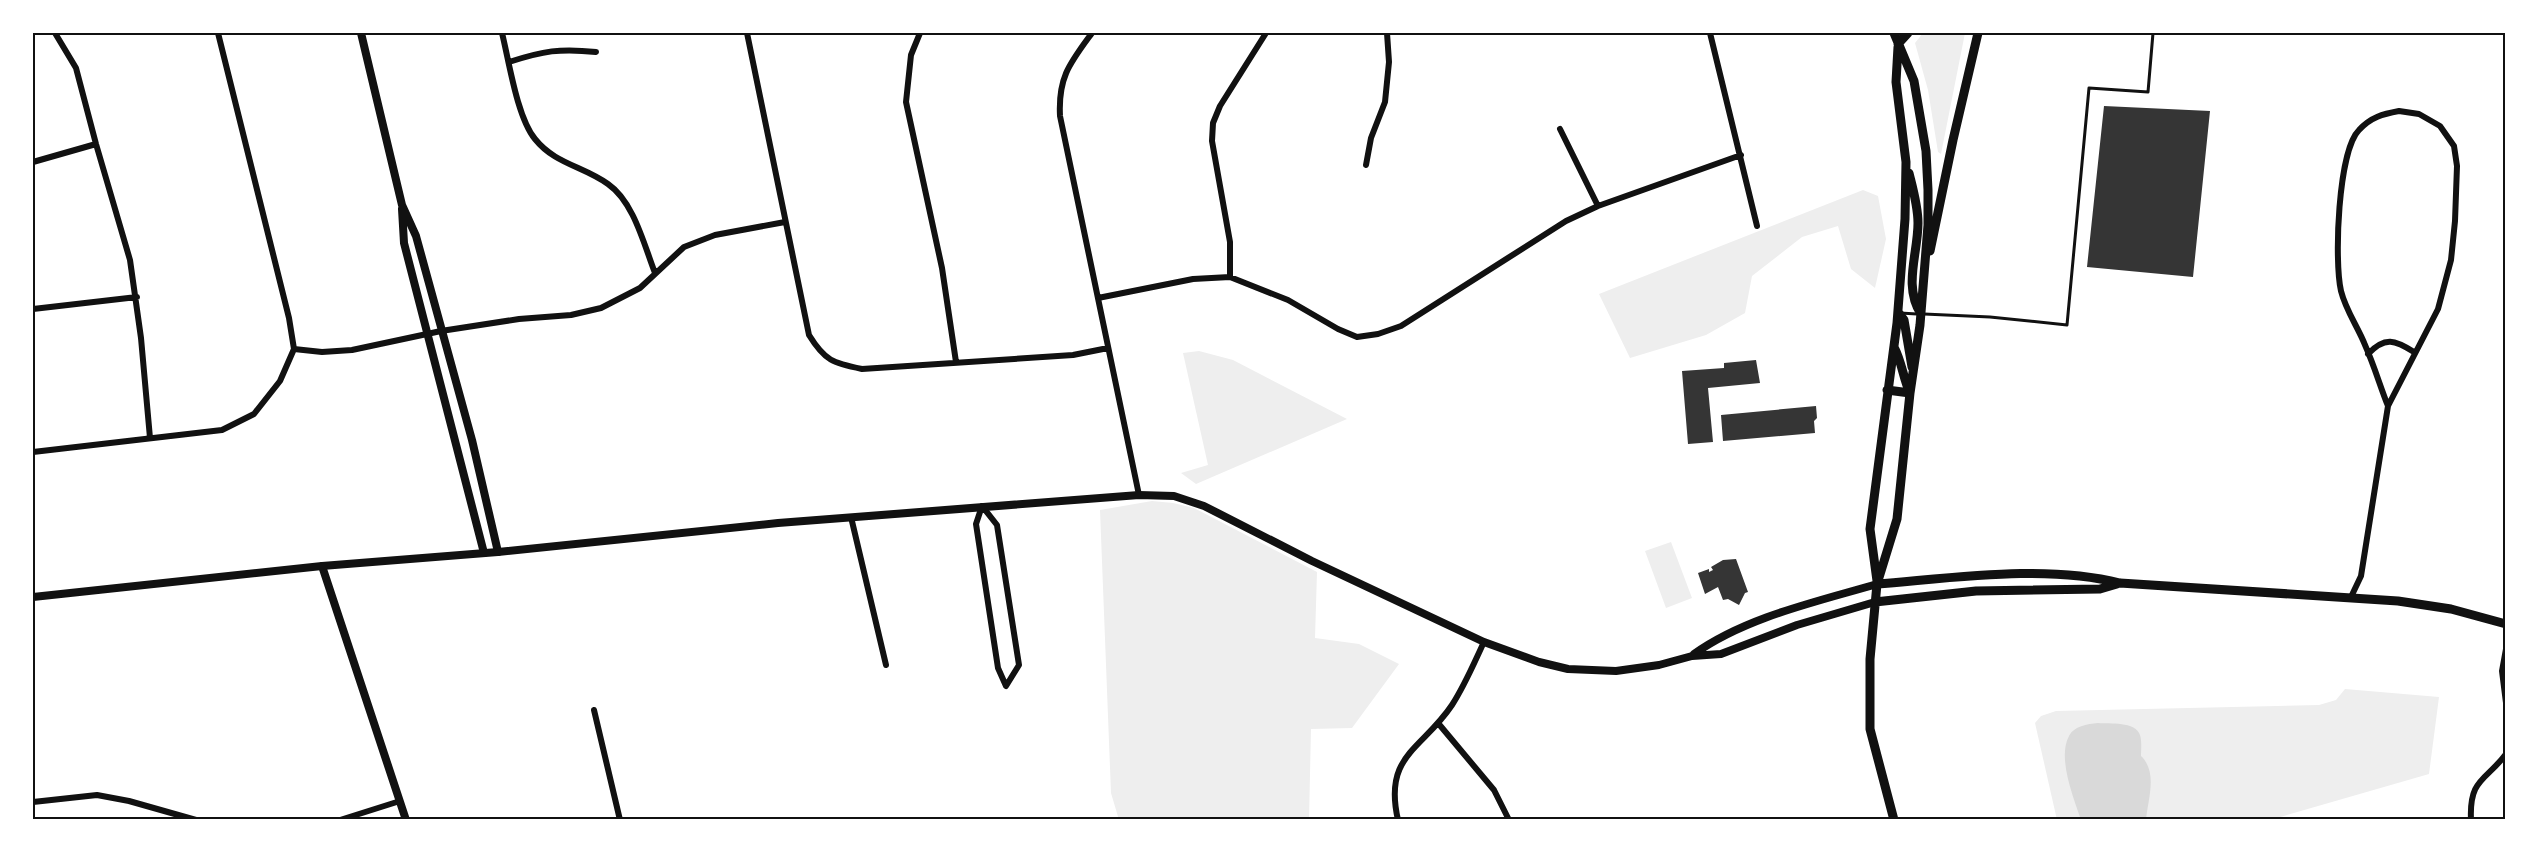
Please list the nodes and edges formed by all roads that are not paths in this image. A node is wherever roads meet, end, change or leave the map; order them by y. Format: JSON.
{"nodes":[{"id":1,"x":55,"y":33,"type":"edge"},
{"id":2,"x":218,"y":33,"type":"edge"},
{"id":3,"x":361,"y":33,"type":"edge"},
{"id":4,"x":502,"y":33,"type":"edge"},
{"id":5,"x":747,"y":33,"type":"edge"},
{"id":6,"x":920,"y":33,"type":"edge"},
{"id":7,"x":1092,"y":33,"type":"edge"},
{"id":8,"x":1266,"y":33,"type":"edge"},
{"id":9,"x":1387,"y":33,"type":"edge"},
{"id":10,"x":1710,"y":33,"type":"edge"},
{"id":11,"x":1894,"y":33,"type":"edge"},
{"id":12,"x":1908,"y":33,"type":"edge"},
{"id":13,"x":1978,"y":33,"type":"edge"},
{"id":14,"x":2153,"y":33,"type":"edge"},
{"id":15,"x":1898,"y":44,"type":"junction"},
{"id":16,"x":596,"y":52,"type":"dead end"},
{"id":17,"x":509,"y":62,"type":"junction"},
{"id":18,"x":1560,"y":129,"type":"dead end"},
{"id":19,"x":96,"y":144,"type":"junction"},
{"id":20,"x":1741,"y":155,"type":"junction"},
{"id":21,"x":33,"y":162,"type":"edge"},
{"id":22,"x":1906,"y":162,"type":"junction"},
{"id":23,"x":1366,"y":165,"type":"dead end"},
{"id":24,"x":402,"y":204,"type":"junction"},
{"id":25,"x":1598,"y":206,"type":"junction"},
{"id":26,"x":785,"y":222,"type":"junction"},
{"id":27,"x":1757,"y":226,"type":"dead end"},
{"id":28,"x":655,"y":273,"type":"junction"},
{"id":29,"x":1924,"y":273,"type":"junction"},
{"id":30,"x":1230,"y":277,"type":"junction"},
{"id":31,"x":137,"y":297,"type":"junction"},
{"id":32,"x":1098,"y":298,"type":"junction"},
{"id":33,"x":33,"y":309,"type":"edge"},
{"id":34,"x":1898,"y":312,"type":"junction"},
{"id":35,"x":1921,"y":314,"type":"junction"},
{"id":36,"x":441,"y":331,"type":"junction"},
{"id":37,"x":427,"y":334,"type":"junction"},
{"id":38,"x":1894,"y":347,"type":"junction"},
{"id":39,"x":1108,"y":348,"type":"junction"},
{"id":40,"x":294,"y":349,"type":"junction"},
{"id":41,"x":2414,"y":352,"type":"junction"},
{"id":42,"x":2368,"y":354,"type":"junction"},
{"id":43,"x":956,"y":362,"type":"junction"},
{"id":44,"x":1913,"y":372,"type":"junction"},
{"id":45,"x":1887,"y":390,"type":"junction"},
{"id":46,"x":1910,"y":393,"type":"junction"},
{"id":47,"x":2388,"y":406,"type":"junction"},
{"id":48,"x":150,"y":438,"type":"junction"},
{"id":49,"x":33,"y":452,"type":"edge"},
{"id":50,"x":1138,"y":495,"type":"junction"},
{"id":51,"x":982,"y":506,"type":"junction"},
{"id":52,"x":851,"y":517,"type":"junction"},
{"id":53,"x":498,"y":552,"type":"junction"},
{"id":54,"x":484,"y":553,"type":"junction"},
{"id":55,"x":322,"y":566,"type":"junction"},
{"id":56,"x":2120,"y":583,"type":"junction"},
{"id":57,"x":1877,"y":584,"type":"junction"},
{"id":58,"x":33,"y":597,"type":"edge"},
{"id":59,"x":2351,"y":597,"type":"junction"},
{"id":60,"x":1875,"y":602,"type":"junction"},
{"id":61,"x":2506,"y":624,"type":"edge"},
{"id":62,"x":1484,"y":642,"type":"junction"},
{"id":63,"x":2506,"y":649,"type":"edge"},
{"id":64,"x":1692,"y":656,"type":"junction"},
{"id":65,"x":886,"y":665,"type":"dead end"},
{"id":66,"x":2506,"y":703,"type":"edge"},
{"id":67,"x":594,"y":710,"type":"dead end"},
{"id":68,"x":1438,"y":723,"type":"junction"},
{"id":69,"x":2506,"y":754,"type":"edge"},
{"id":70,"x":400,"y":801,"type":"junction"},
{"id":71,"x":33,"y":802,"type":"edge"},
{"id":72,"x":196,"y":820,"type":"edge"},
{"id":73,"x":340,"y":820,"type":"edge"},
{"id":74,"x":406,"y":820,"type":"edge"},
{"id":75,"x":620,"y":820,"type":"edge"},
{"id":76,"x":948,"y":820,"type":"edge"},
{"id":77,"x":965,"y":820,"type":"edge"},
{"id":78,"x":1398,"y":820,"type":"edge"},
{"id":79,"x":1509,"y":820,"type":"edge"},
{"id":80,"x":1894,"y":820,"type":"edge"},
{"id":81,"x":2471,"y":820,"type":"edge"}],
"edges":[{"from":1,"to":19,"type":"street"},
{"from":2,"to":40,"type":"street"},
{"from":3,"to":24,"type":"street"},
{"from":4,"to":17,"type":"street"},
{"from":5,"to":26,"type":"street"},
{"from":6,"to":43,"type":"street"},
{"from":7,"to":32,"type":"street"},
{"from":8,"to":30,"type":"street"},
{"from":9,"to":23,"type":"street"},
{"from":10,"to":20,"type":"street"},
{"from":11,"to":15,"type":"main road"},
{"from":12,"to":15,"type":"main road"},
{"from":13,"to":29,"type":"main road"},
{"from":14,"to":35,"type":"lane"},
{"from":15,"to":22,"type":"main road"},
{"from":15,"to":29,"type":"main road"},
{"from":16,"to":17,"type":"street"},
{"from":17,"to":28,"type":"street"},
{"from":18,"to":25,"type":"street"},
{"from":19,"to":21,"type":"street"},
{"from":19,"to":31,"type":"street"},
{"from":20,"to":25,"type":"street"},
{"from":20,"to":27,"type":"street"},
{"from":22,"to":34,"type":"main road"},
{"from":22,"to":35,"type":"main road"},
{"from":24,"to":36,"type":"street"},
{"from":24,"to":37,"type":"street"},
{"from":25,"to":30,"type":"street"},
{"from":26,"to":28,"type":"street"},
{"from":26,"to":43,"type":"street"},
{"from":28,"to":36,"type":"street"},
{"from":29,"to":35,"type":"main road"},
{"from":30,"to":32,"type":"street"},
{"from":31,"to":33,"type":"street"},
{"from":31,"to":48,"type":"street"},
{"from":32,"to":39,"type":"street"},
{"from":34,"to":35,"type":"lane"},
{"from":34,"to":38,"type":"main road"},
{"from":34,"to":44,"type":"main road"},
{"from":35,"to":44,"type":"main road"},
{"from":36,"to":37,"type":"street"},
{"from":36,"to":53,"type":"street"},
{"from":37,"to":40,"type":"street"},
{"from":37,"to":54,"type":"street"},
{"from":38,"to":45,"type":"main road"},
{"from":38,"to":46,"type":"main road"},
{"from":39,"to":43,"type":"street"},
{"from":39,"to":50,"type":"street"},
{"from":40,"to":48,"type":"street"},
{"from":41,"to":42,"type":"street"},
{"from":41,"to":42,"type":"street"},
{"from":41,"to":47,"type":"street"},
{"from":42,"to":47,"type":"street"},
{"from":44,"to":46,"type":"main road"},
{"from":45,"to":46,"type":"main road"},
{"from":45,"to":57,"type":"main road"},
{"from":46,"to":57,"type":"main road"},
{"from":47,"to":59,"type":"street"},
{"from":48,"to":49,"type":"street"},
{"from":50,"to":51,"type":"main road"},
{"from":50,"to":62,"type":"main road"},
{"from":51,"to":51,"type":"street"},
{"from":51,"to":52,"type":"main road"},
{"from":52,"to":53,"type":"main road"},
{"from":52,"to":65,"type":"street"},
{"from":53,"to":54,"type":"main road"},
{"from":54,"to":55,"type":"main road"},
{"from":55,"to":58,"type":"main road"},
{"from":55,"to":70,"type":"street"},
{"from":56,"to":57,"type":"main road"},
{"from":56,"to":59,"type":"main road"},
{"from":56,"to":60,"type":"main road"},
{"from":57,"to":60,"type":"main road"},
{"from":57,"to":64,"type":"main road"},
{"from":59,"to":61,"type":"main road"},
{"from":60,"to":64,"type":"main road"},
{"from":60,"to":80,"type":"main road"},
{"from":62,"to":64,"type":"main road"},
{"from":62,"to":68,"type":"street"},
{"from":63,"to":66,"type":"street"},
{"from":67,"to":75,"type":"street"},
{"from":68,"to":78,"type":"street"},
{"from":68,"to":79,"type":"street"},
{"from":69,"to":81,"type":"street"},
{"from":70,"to":73,"type":"street"},
{"from":70,"to":74,"type":"street"},
{"from":71,"to":72,"type":"street"},
{"from":76,"to":77,"type":"street"}]}
